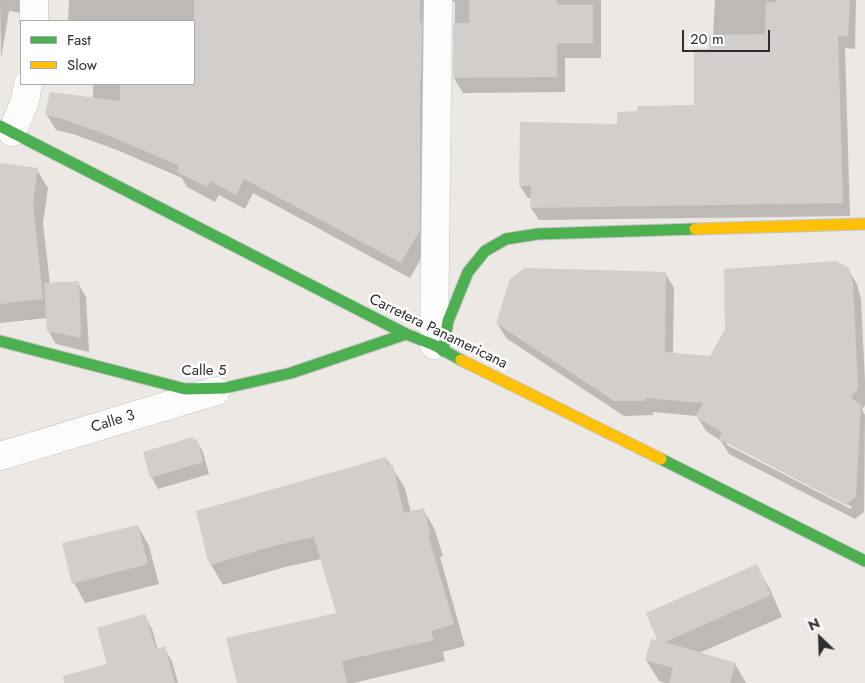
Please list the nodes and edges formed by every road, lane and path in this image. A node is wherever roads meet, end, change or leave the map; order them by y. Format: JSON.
{"nodes":[{"id":1,"x":34,"y":0,"type":"edge"},
{"id":2,"x":438,"y":0,"type":"edge"},
{"id":3,"x":34,"y":20,"type":"edge"},
{"id":4,"x":28,"y":85,"type":"edge"},
{"id":5,"x":6,"y":129,"type":"edge"},
{"id":6,"x":865,"y":224,"type":"edge"},
{"id":7,"x":406,"y":334,"type":"junction"},
{"id":8,"x":0,"y":341,"type":"edge"},
{"id":9,"x":439,"y":348,"type":"junction"},
{"id":10,"x":225,"y":388,"type":"junction"},
{"id":11,"x":0,"y":456,"type":"edge"},
{"id":12,"x":865,"y":561,"type":"edge"}],
"edges":[{"from":1,"to":3,"type":"street"},
{"from":2,"to":9,"type":"street"},
{"from":4,"to":5,"type":"street"},
{"from":5,"to":7,"type":"main road","name":"Carretera Panamericana"},
{"from":6,"to":9,"type":"main road"},
{"from":7,"to":9,"type":"main road","name":"Carretera Panamericana"},
{"from":7,"to":10,"type":"main road","name":"Calle 5"},
{"from":8,"to":10,"type":"main road","name":"Calle 5"},
{"from":9,"to":12,"type":"main road","name":"Carretera Panamericana"},
{"from":10,"to":11,"type":"street","name":"Calle 3"}]}
